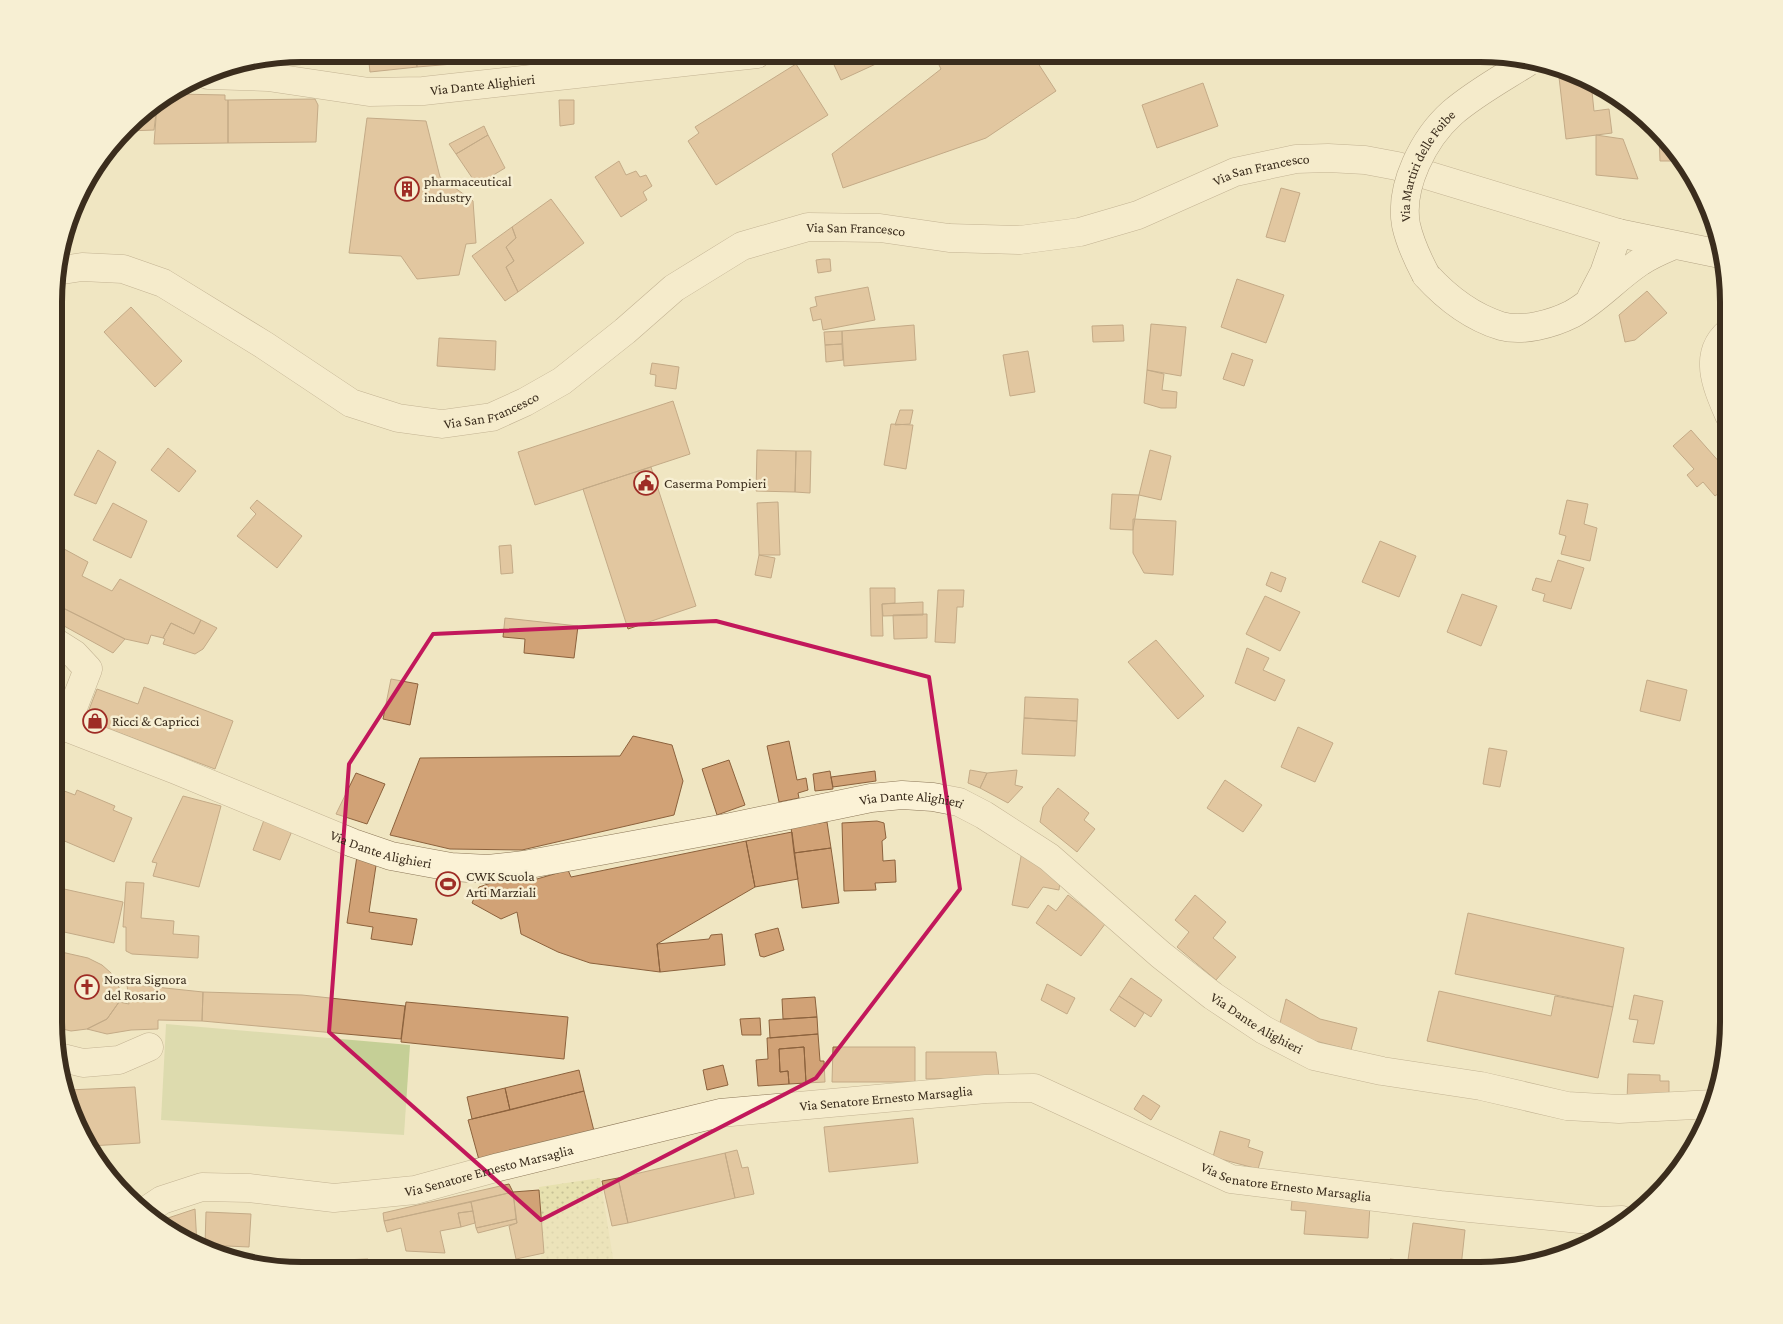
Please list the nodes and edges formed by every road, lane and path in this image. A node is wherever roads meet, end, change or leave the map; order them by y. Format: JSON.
{"nodes":[{"id":1,"x":685,"y":62,"type":"edge"},
{"id":2,"x":1521,"y":66,"type":"edge"},
{"id":3,"x":224,"y":76,"type":"edge"},
{"id":4,"x":1618,"y":233,"type":"junction"},
{"id":5,"x":1674,"y":246,"type":"junction"},
{"id":6,"x":1715,"y":253,"type":"edge"},
{"id":7,"x":65,"y":269,"type":"edge"},
{"id":8,"x":1588,"y":303,"type":"junction"},
{"id":9,"x":1720,"y":342,"type":"edge"},
{"id":10,"x":1720,"y":390,"type":"edge"},
{"id":11,"x":62,"y":646,"type":"edge"},
{"id":12,"x":62,"y":720,"type":"edge"},
{"id":13,"x":62,"y":725,"type":"edge"},
{"id":14,"x":150,"y":1047,"type":"dead end"},
{"id":15,"x":66,"y":1059,"type":"edge"},
{"id":16,"x":1706,"y":1104,"type":"edge"},
{"id":17,"x":151,"y":1208,"type":"edge"},
{"id":18,"x":1615,"y":1220,"type":"edge"}],
"edges":[{"from":1,"to":3,"type":"street","name":"Via Dante Alighieri"},
{"from":2,"to":8,"type":"street","name":"Via Martiri delle Foibe","bridge":true},
{"from":4,"to":5,"type":"street","name":"Via San Francesco"},
{"from":4,"to":7,"type":"street","name":"Via San Francesco"},
{"from":4,"to":8,"type":"street"},
{"from":5,"to":6,"type":"street","name":"Via San Francesco"},
{"from":5,"to":8,"type":"street","name":"Via Martiri delle Foibe"},
{"from":9,"to":10,"type":"street"},
{"from":11,"to":12,"type":"street"},
{"from":13,"to":16,"type":"street","name":"Via Dante Alighieri"},
{"from":14,"to":15,"type":"street"},
{"from":17,"to":18,"type":"street","name":"Via Senatore Ernesto Marsaglia"}]}
